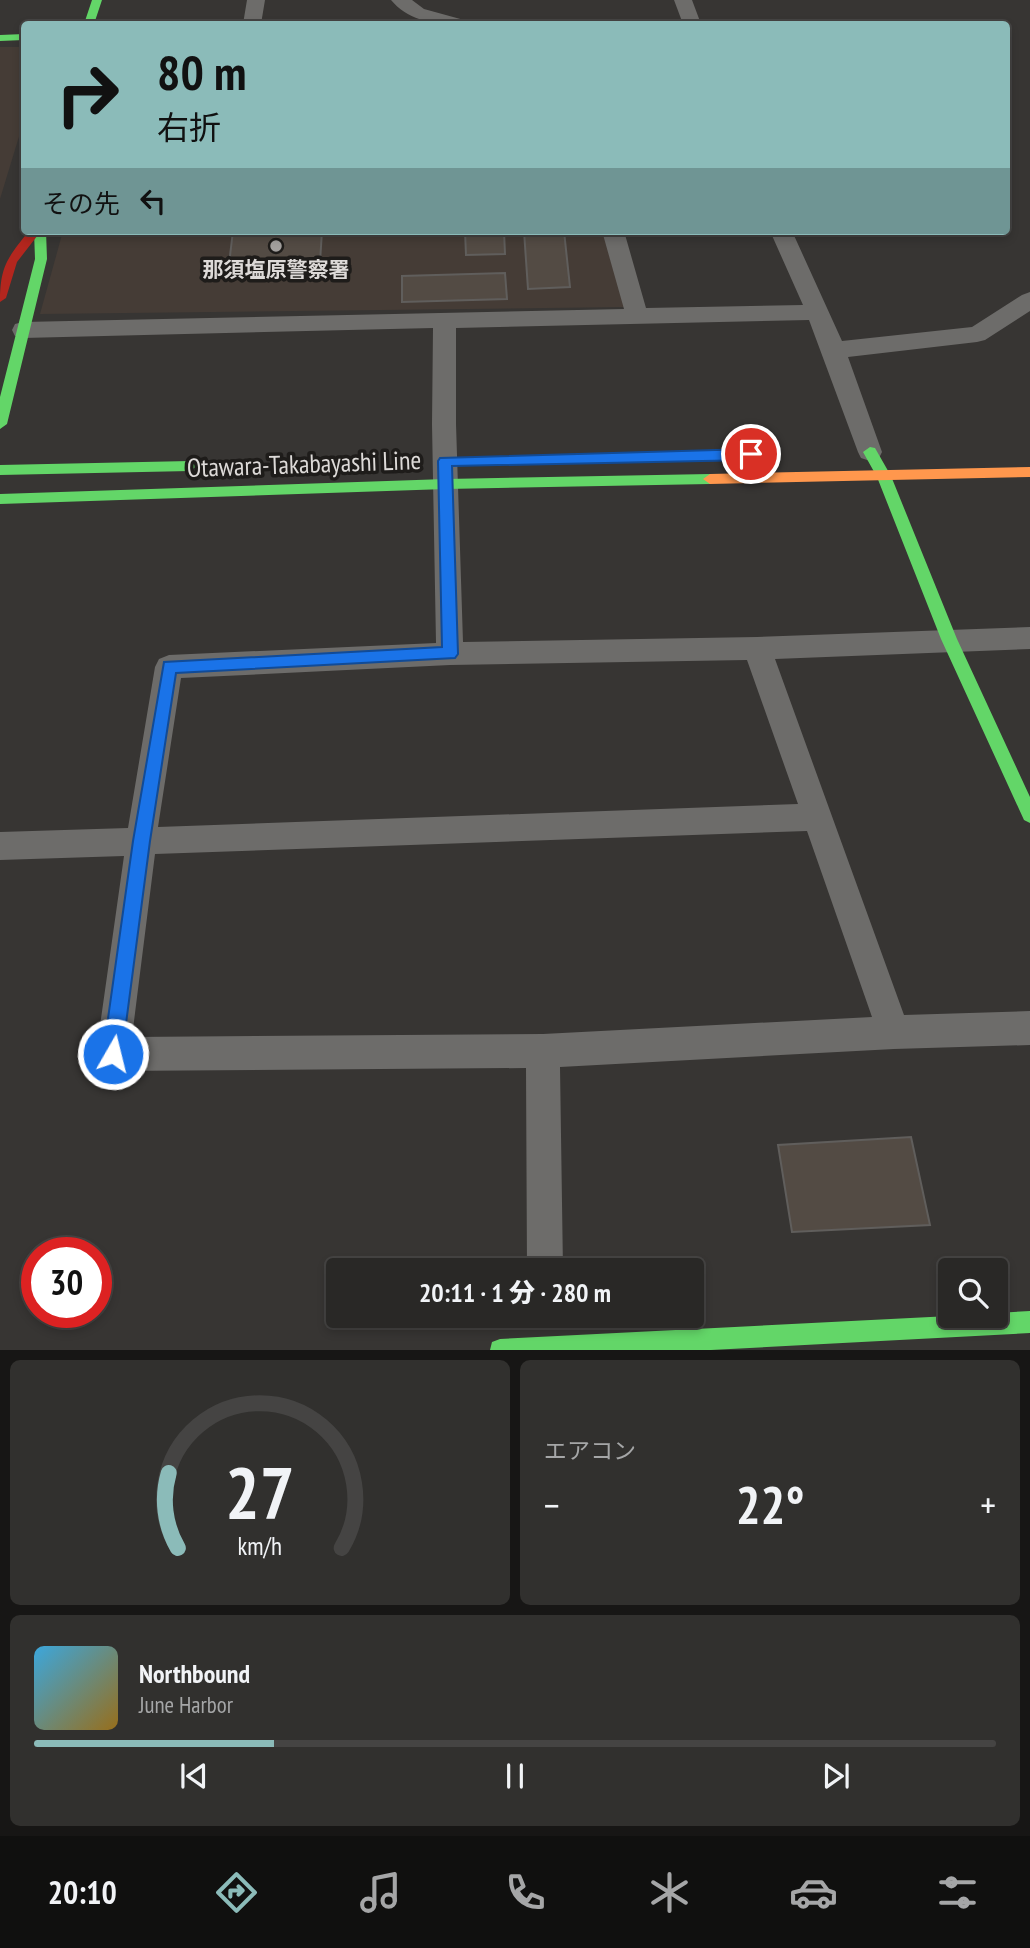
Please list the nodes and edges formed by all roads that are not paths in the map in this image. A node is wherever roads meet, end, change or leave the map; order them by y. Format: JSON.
{"nodes":[{"id":1,"x":97,"y":0,"type":"edge"},
{"id":2,"x":256,"y":0,"type":"edge"},
{"id":3,"x":400,"y":0,"type":"edge"},
{"id":4,"x":683,"y":0,"type":"edge"},
{"id":5,"x":418,"y":19,"type":"edge"},
{"id":6,"x":90,"y":21,"type":"edge"},
{"id":7,"x":252,"y":21,"type":"edge"},
{"id":8,"x":691,"y":21,"type":"edge"},
{"id":9,"x":0,"y":37,"type":"edge"},
{"id":10,"x":21,"y":37,"type":"edge"},
{"id":11,"x":32,"y":235,"type":"edge"},
{"id":12,"x":40,"y":235,"type":"edge"},
{"id":13,"x":614,"y":235,"type":"edge"},
{"id":14,"x":783,"y":235,"type":"edge"},
{"id":15,"x":0,"y":298,"type":"edge"},
{"id":16,"x":1029,"y":302,"type":"edge"},
{"id":17,"x":816,"y":312,"type":"junction"},
{"id":18,"x":637,"y":316,"type":"junction"},
{"id":19,"x":445,"y":320,"type":"junction"},
{"id":20,"x":23,"y":330,"type":"junction"},
{"id":21,"x":834,"y":350,"type":"junction"},
{"id":22,"x":0,"y":424,"type":"edge"},
{"id":23,"x":870,"y":452,"type":"joint"},
{"id":24,"x":213,"y":466,"type":"dead end"},
{"id":25,"x":445,"y":467,"type":"junction"},
{"id":26,"x":0,"y":470,"type":"edge"},
{"id":27,"x":1030,"y":472,"type":"edge"},
{"id":28,"x":884,"y":475,"type":"junction"},
{"id":29,"x":0,"y":499,"type":"edge"},
{"id":30,"x":1030,"y":638,"type":"edge"},
{"id":31,"x":949,"y":639,"type":"junction"},
{"id":32,"x":757,"y":648,"type":"junction"},
{"id":33,"x":450,"y":654,"type":"junction"},
{"id":34,"x":1030,"y":815,"type":"edge"},
{"id":35,"x":818,"y":817,"type":"junction"},
{"id":36,"x":141,"y":841,"type":"junction"},
{"id":37,"x":0,"y":846,"type":"edge"},
{"id":38,"x":1030,"y":1028,"type":"edge"},
{"id":39,"x":894,"y":1032,"type":"junction"},
{"id":40,"x":544,"y":1051,"type":"junction"},
{"id":41,"x":545,"y":1258,"type":"edge"},
{"id":42,"x":1030,"y":1322,"type":"edge"},
{"id":43,"x":546,"y":1338,"type":"edge"},
{"id":44,"x":500,"y":1349,"type":"edge"}],
"edges":[{"from":1,"to":6,"type":"street"},
{"from":2,"to":7,"type":"street"},
{"from":3,"to":5,"type":"street"},
{"from":4,"to":8,"type":"street"},
{"from":9,"to":10,"type":"street"},
{"from":11,"to":15,"type":"street"},
{"from":12,"to":20,"type":"street"},
{"from":13,"to":18,"type":"street"},
{"from":14,"to":17,"type":"street"},
{"from":16,"to":21,"type":"street"},
{"from":17,"to":18,"type":"street"},
{"from":17,"to":21,"type":"street"},
{"from":18,"to":19,"type":"street"},
{"from":19,"to":20,"type":"street"},
{"from":19,"to":25,"type":"street"},
{"from":20,"to":22,"type":"street"},
{"from":21,"to":23,"type":"street"},
{"from":23,"to":28,"type":"street"},
{"from":24,"to":26,"type":"street","name":"Otawara-Takabayashi Line"},
{"from":25,"to":28,"type":"street","name":"Otawara-Takabayashi Line"},
{"from":25,"to":29,"type":"street","name":"Otawara-Takabayashi Line"},
{"from":25,"to":33,"type":"street"},
{"from":27,"to":28,"type":"street","name":"Otawara-Takabayashi Line"},
{"from":28,"to":31,"type":"street"},
{"from":30,"to":31,"type":"street"},
{"from":31,"to":32,"type":"street"},
{"from":31,"to":34,"type":"street"},
{"from":32,"to":33,"type":"street"},
{"from":32,"to":35,"type":"street"},
{"from":33,"to":36,"type":"street"},
{"from":35,"to":36,"type":"street"},
{"from":35,"to":39,"type":"street"},
{"from":36,"to":37,"type":"street"},
{"from":36,"to":40,"type":"street"},
{"from":38,"to":39,"type":"street"},
{"from":39,"to":40,"type":"street"},
{"from":40,"to":41,"type":"street"},
{"from":42,"to":43,"type":"street"},
{"from":43,"to":44,"type":"street"}]}
